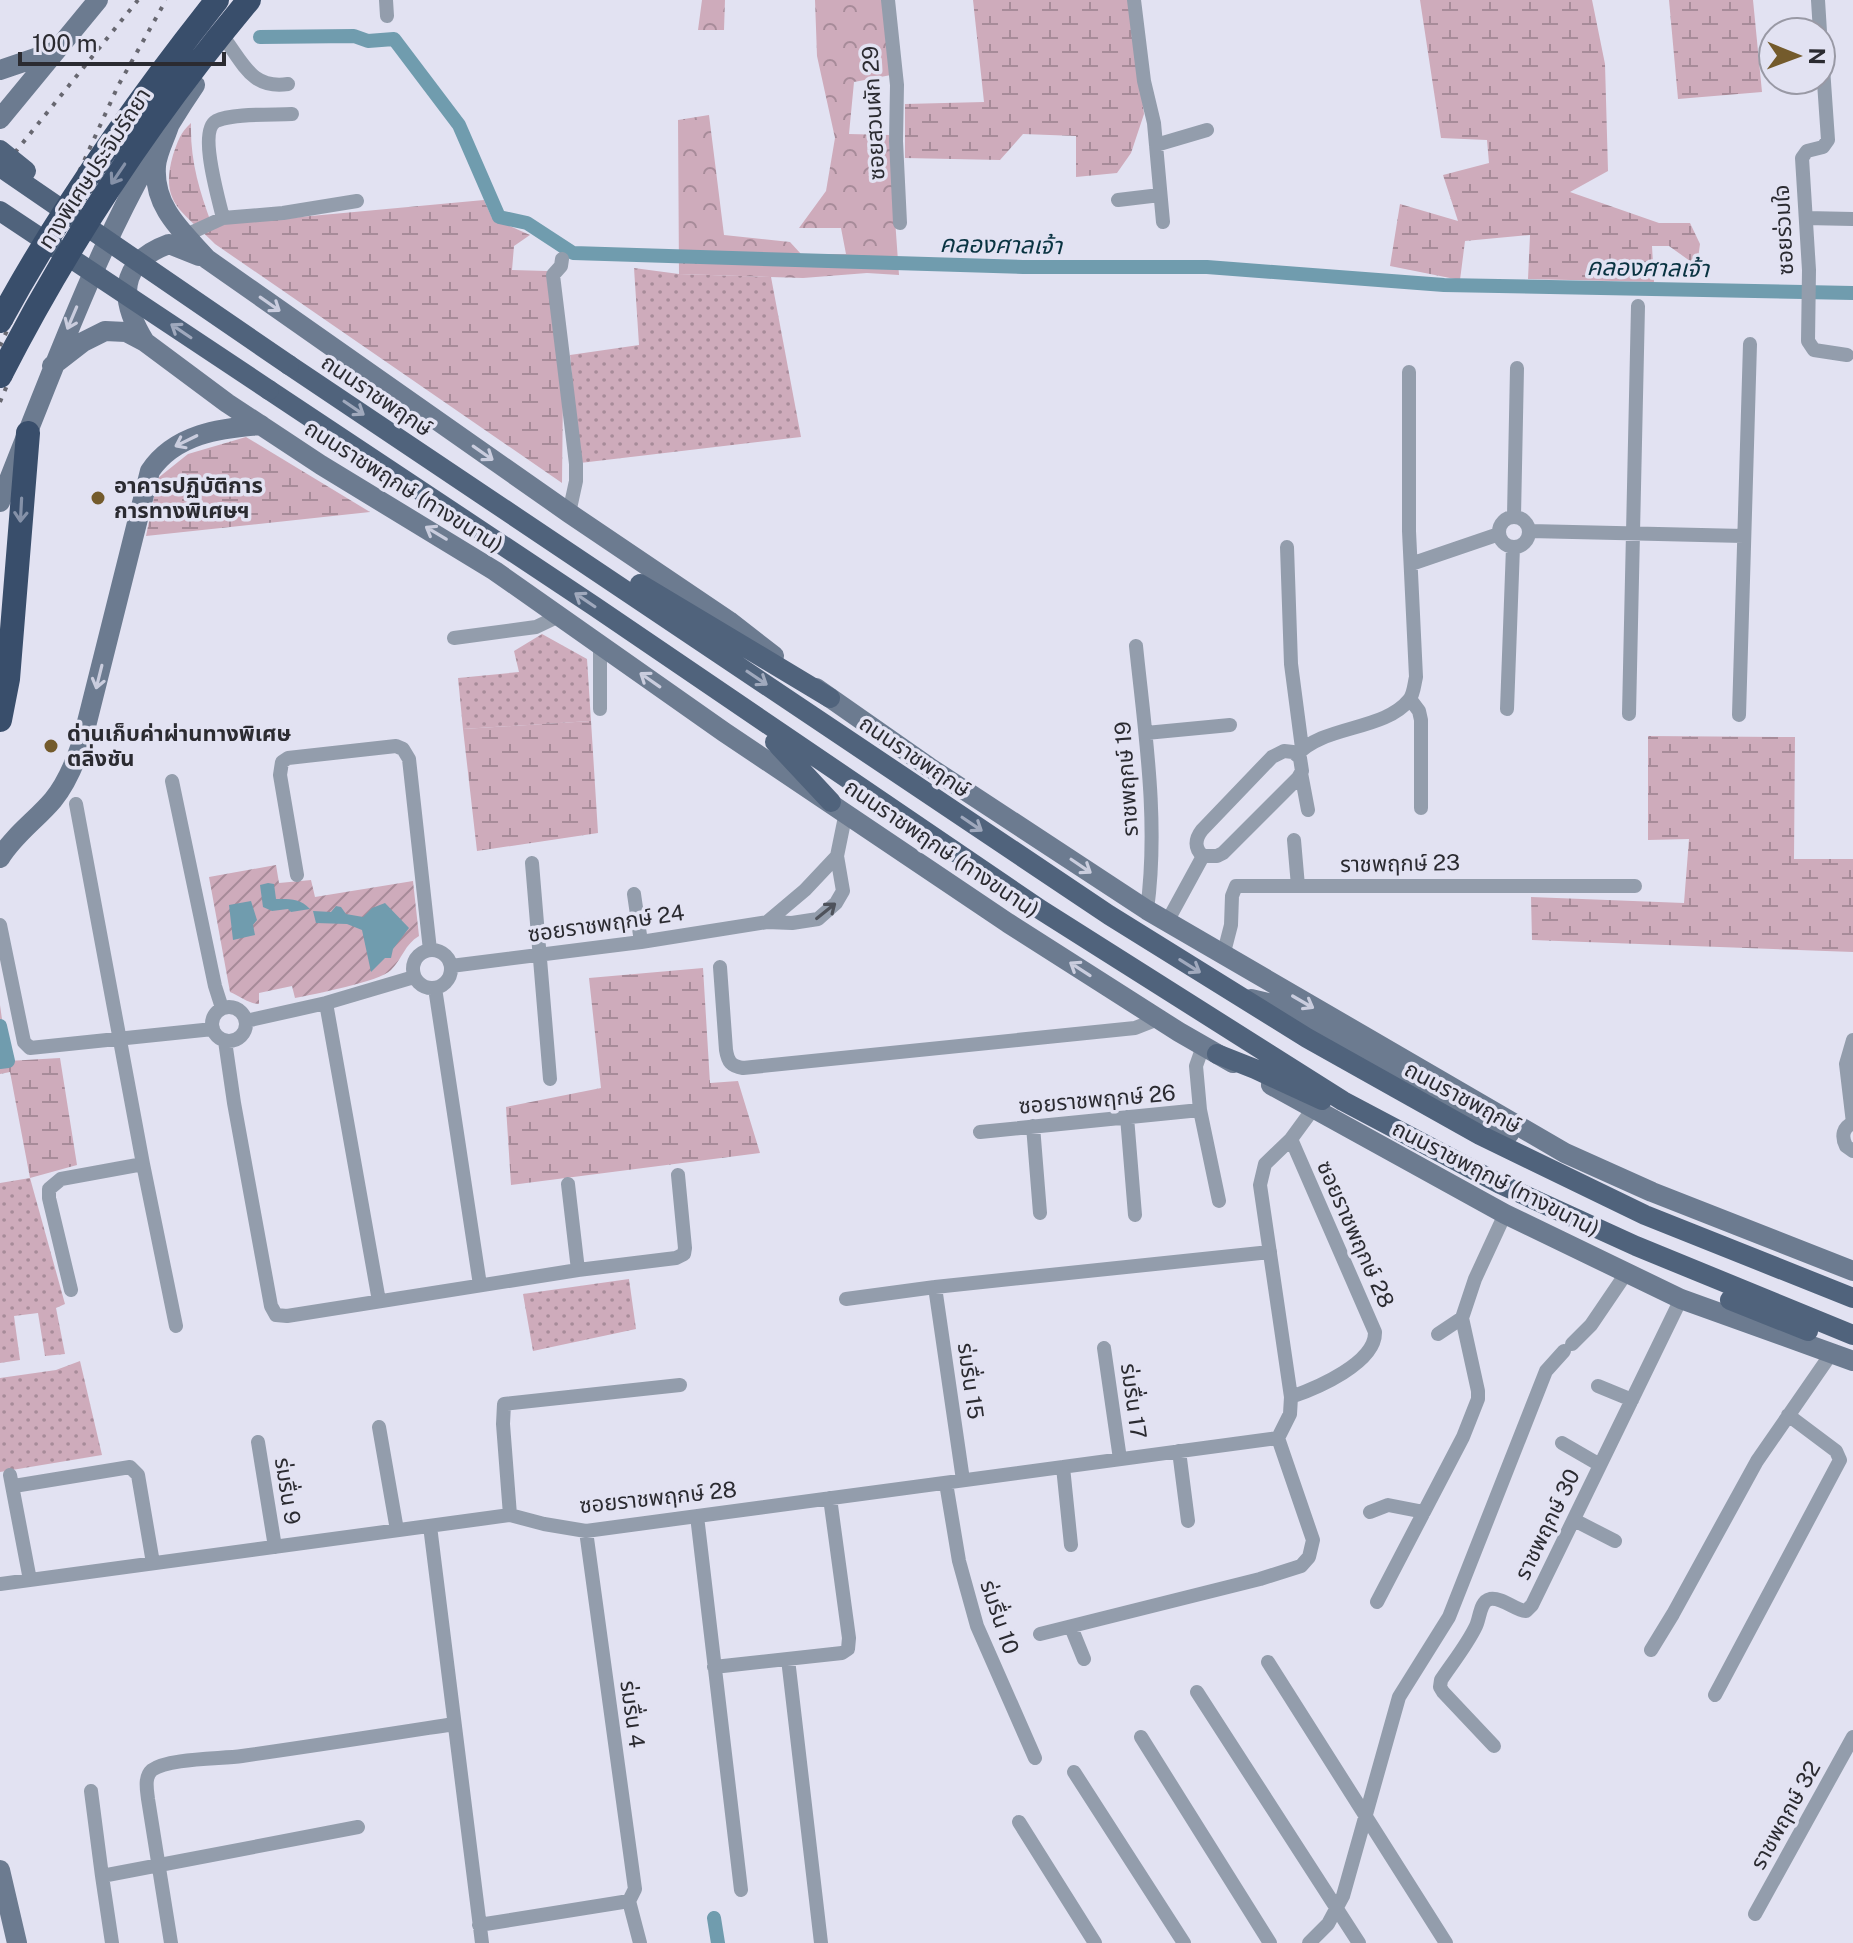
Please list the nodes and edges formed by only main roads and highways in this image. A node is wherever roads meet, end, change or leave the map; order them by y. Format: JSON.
{"nodes":[{"id":1,"x":86,"y":0,"type":"edge"},
{"id":2,"x":98,"y":0,"type":"edge"},
{"id":3,"x":217,"y":0,"type":"edge"},
{"id":4,"x":235,"y":0,"type":"edge"},
{"id":5,"x":249,"y":0,"type":"edge"},
{"id":6,"x":261,"y":0,"type":"edge"},
{"id":7,"x":59,"y":45,"type":"junction"},
{"id":8,"x":0,"y":70,"type":"edge"},
{"id":9,"x":198,"y":80,"type":"junction"},
{"id":10,"x":0,"y":119,"type":"edge"},
{"id":11,"x":170,"y":123,"type":"junction"},
{"id":12,"x":0,"y":150,"type":"edge"},
{"id":13,"x":0,"y":167,"type":"edge"},
{"id":14,"x":0,"y":211,"type":"edge"},
{"id":15,"x":95,"y":232,"type":"junction"},
{"id":16,"x":207,"y":259,"type":"junction"},
{"id":17,"x":0,"y":321,"type":"edge"},
{"id":18,"x":145,"y":342,"type":"junction"},
{"id":19,"x":52,"y":366,"type":"junction"},
{"id":20,"x":0,"y":376,"type":"edge"},
{"id":21,"x":261,"y":425,"type":"junction"},
{"id":22,"x":28,"y":433,"type":"junction"},
{"id":23,"x":0,"y":502,"type":"edge"},
{"id":24,"x":511,"y":512,"type":"junction"},
{"id":25,"x":830,"y":698,"type":"junction"},
{"id":26,"x":742,"y":707,"type":"junction"},
{"id":27,"x":0,"y":720,"type":"edge"},
{"id":28,"x":839,"y":807,"type":"junction"},
{"id":29,"x":0,"y":858,"type":"edge"},
{"id":30,"x":1235,"y":995,"type":"junction"},
{"id":31,"x":1317,"y":1104,"type":"junction"},
{"id":32,"x":1394,"y":1135,"type":"junction"},
{"id":33,"x":1576,"y":1166,"type":"junction"},
{"id":34,"x":1853,"y":1271,"type":"edge"},
{"id":35,"x":1853,"y":1286,"type":"edge"},
{"id":36,"x":1853,"y":1298,"type":"edge"},
{"id":37,"x":1853,"y":1335,"type":"edge"},
{"id":38,"x":1853,"y":1347,"type":"edge"},
{"id":39,"x":1853,"y":1361,"type":"edge"},
{"id":40,"x":0,"y":1870,"type":"edge"},
{"id":41,"x":17,"y":1943,"type":"edge"}],
"edges":[{"from":1,"to":7,"type":"main road"},
{"from":2,"to":7,"type":"main road"},
{"from":3,"to":17,"type":"highway","name":"ทางพิเศษประจิมรัถยา","bridge":true},
{"from":4,"to":9,"type":"main road"},
{"from":5,"to":20,"type":"highway","name":"ทางพิเศษประจิมรัถยา","one_way":true,"bridge":true},
{"from":6,"to":9,"type":"main road"},
{"from":7,"to":8,"type":"main road"},
{"from":7,"to":10,"type":"main road"},
{"from":9,"to":11,"type":"main road"},
{"from":11,"to":16,"type":"main road"},
{"from":11,"to":19,"type":"main road","one_way":true},
{"from":12,"to":15,"type":"main road","bridge":true},
{"from":13,"to":15,"type":"main road","name":"ถนนราชพฤกษ์","bridge":true},
{"from":26,"to":14,"type":"main road","one_way":true,"bridge":true},
{"from":15,"to":24,"type":"main road","name":"ถนนราชพฤกษ์","one_way":true,"bridge":true},
{"from":16,"to":18,"type":"main road"},
{"from":16,"to":25,"type":"main road","one_way":true},
{"from":18,"to":19,"type":"main road","name":"ถนนราชพฤกษ์ (ทางขนาน)"},
{"from":18,"to":21,"type":"main road","name":"ถนนราชพฤกษ์ (ทางขนาน)"},
{"from":19,"to":22,"type":"main road"},
{"from":28,"to":21,"type":"main road","name":"ถนนราชพฤกษ์ (ทางขนาน)","one_way":true},
{"from":21,"to":29,"type":"main road","one_way":true},
{"from":22,"to":23,"type":"main road"},
{"from":22,"to":27,"type":"highway","one_way":true},
{"from":24,"to":25,"type":"main road"},
{"from":24,"to":30,"type":"main road","name":"ถนนราชพฤกษ์","one_way":true},
{"from":25,"to":33,"type":"main road","one_way":true},
{"from":26,"to":28,"type":"main road"},
{"from":26,"to":32,"type":"main road"},
{"from":31,"to":28,"type":"main road","name":"ถนนราชพฤกษ์ (ทางขนาน)","one_way":true},
{"from":30,"to":33,"type":"main road"},
{"from":30,"to":36,"type":"main road","name":"ถนนราชพฤกษ์"},
{"from":31,"to":32,"type":"main road"},
{"from":31,"to":39,"type":"main road","name":"ถนนราชพฤกษ์ (ทางขนาน)"},
{"from":32,"to":37,"type":"main road"},
{"from":32,"to":38,"type":"main road"},
{"from":33,"to":34,"type":"main road"},
{"from":33,"to":35,"type":"main road"},
{"from":40,"to":41,"type":"main road"}]}
